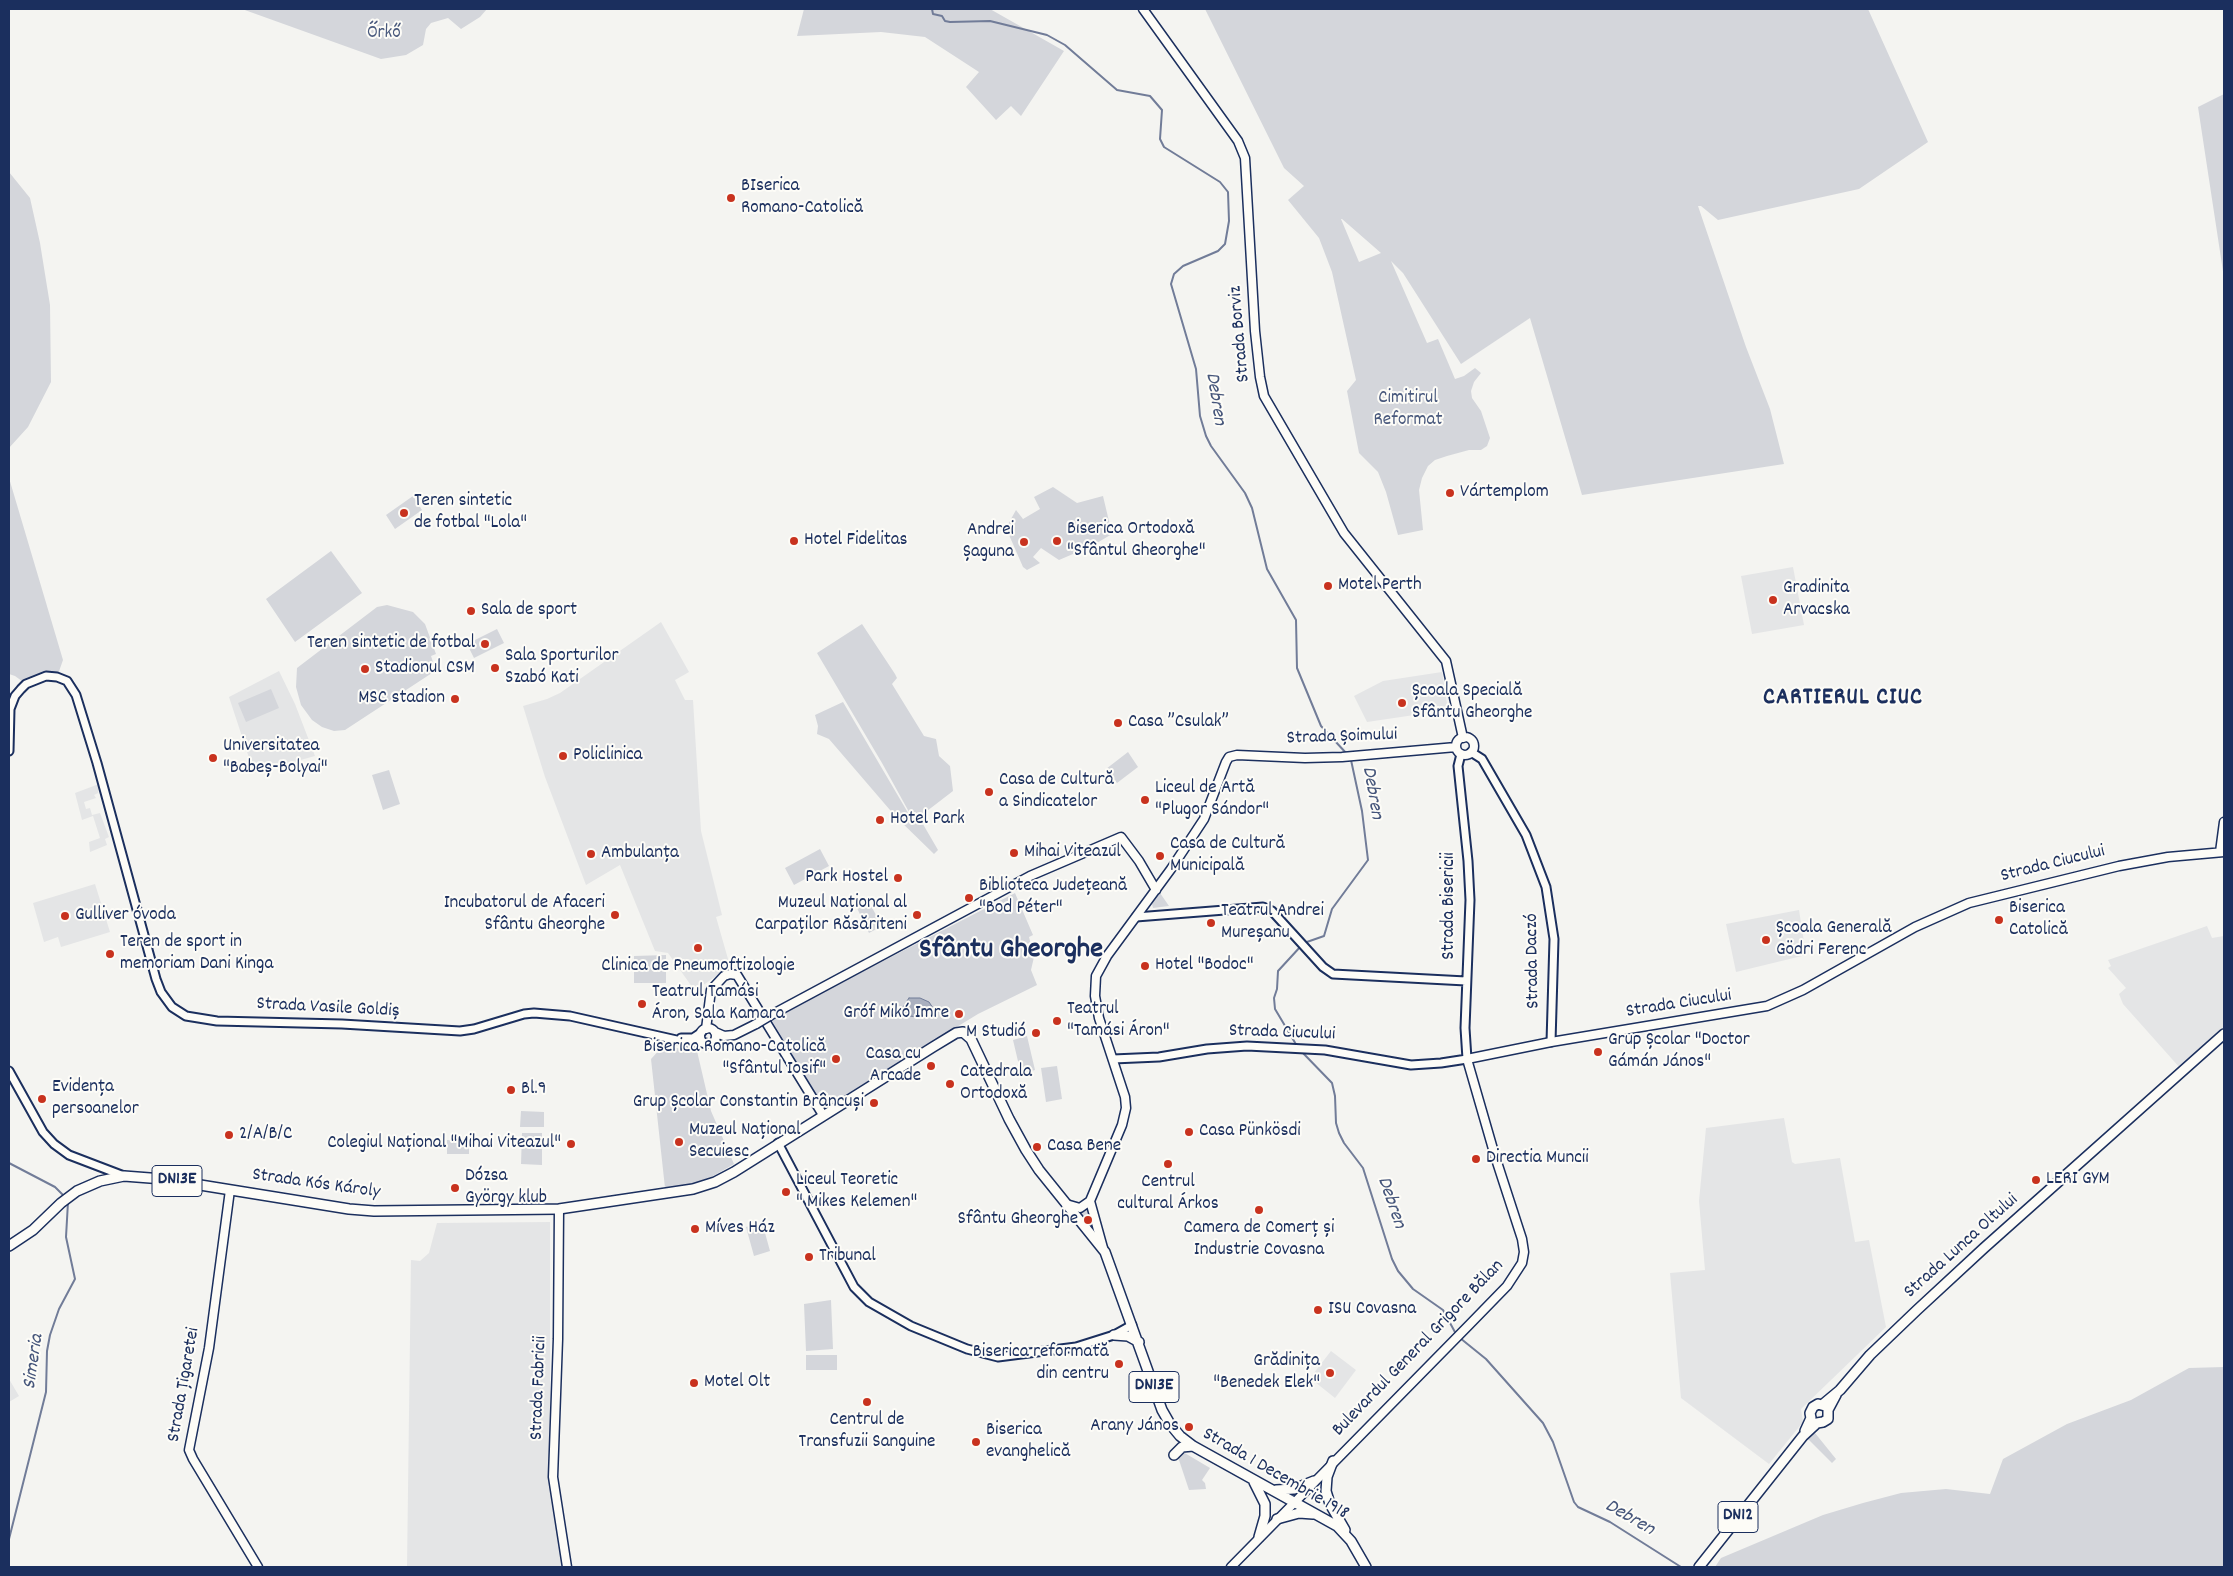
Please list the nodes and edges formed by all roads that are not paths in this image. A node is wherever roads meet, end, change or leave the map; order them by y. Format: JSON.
{"nodes":[{"id":1,"x":1143,"y":9,"type":"edge"},
{"id":2,"x":1463,"y":738,"type":"junction"},
{"id":3,"x":1456,"y":747,"type":"junction"},
{"id":4,"x":9,"y":751,"type":"edge"},
{"id":5,"x":1471,"y":752,"type":"junction"},
{"id":6,"x":1461,"y":754,"type":"junction"},
{"id":7,"x":2224,"y":826,"type":"edge"},
{"id":8,"x":2222,"y":852,"type":"edge"},
{"id":9,"x":1156,"y":890,"type":"junction"},
{"id":10,"x":1143,"y":907,"type":"junction"},
{"id":11,"x":1156,"y":916,"type":"junction"},
{"id":12,"x":1136,"y":917,"type":"junction"},
{"id":13,"x":1466,"y":981,"type":"junction"},
{"id":14,"x":709,"y":1031,"type":"junction"},
{"id":15,"x":2224,"y":1034,"type":"edge"},
{"id":16,"x":674,"y":1038,"type":"junction"},
{"id":17,"x":1551,"y":1042,"type":"junction"},
{"id":18,"x":706,"y":1043,"type":"junction"},
{"id":19,"x":1113,"y":1059,"type":"junction"},
{"id":20,"x":1467,"y":1059,"type":"junction"},
{"id":21,"x":9,"y":1070,"type":"edge"},
{"id":22,"x":823,"y":1115,"type":"junction"},
{"id":23,"x":778,"y":1143,"type":"junction"},
{"id":24,"x":124,"y":1176,"type":"junction"},
{"id":25,"x":230,"y":1190,"type":"junction"},
{"id":26,"x":1090,"y":1201,"type":"junction"},
{"id":27,"x":1066,"y":1204,"type":"junction"},
{"id":28,"x":559,"y":1209,"type":"junction"},
{"id":29,"x":9,"y":1246,"type":"edge"},
{"id":30,"x":1104,"y":1252,"type":"junction"},
{"id":31,"x":1132,"y":1325,"type":"junction"},
{"id":32,"x":1114,"y":1335,"type":"junction"},
{"id":33,"x":1139,"y":1342,"type":"junction"},
{"id":34,"x":1825,"y":1407,"type":"junction"},
{"id":35,"x":1814,"y":1420,"type":"junction"},
{"id":36,"x":1193,"y":1446,"type":"junction"},
{"id":37,"x":1174,"y":1455,"type":"dead end"},
{"id":38,"x":1333,"y":1461,"type":"junction"},
{"id":39,"x":1252,"y":1480,"type":"junction"},
{"id":40,"x":1314,"y":1481,"type":"junction"},
{"id":41,"x":1268,"y":1488,"type":"junction"},
{"id":42,"x":1294,"y":1502,"type":"junction"},
{"id":43,"x":1318,"y":1515,"type":"junction"},
{"id":44,"x":1277,"y":1519,"type":"junction"},
{"id":45,"x":1259,"y":1538,"type":"junction"},
{"id":46,"x":1351,"y":1541,"type":"junction"},
{"id":47,"x":1701,"y":1565,"type":"edge"},
{"id":48,"x":258,"y":1567,"type":"edge"},
{"id":49,"x":567,"y":1567,"type":"edge"},
{"id":50,"x":1231,"y":1567,"type":"edge"},
{"id":51,"x":1366,"y":1567,"type":"edge"}],
"edges":[{"from":1,"to":2,"type":"main road","name":"Strada Borviz"},
{"from":2,"to":3,"type":"main road"},
{"from":2,"to":5,"type":"main road"},
{"from":3,"to":6,"type":"main road"},
{"from":3,"to":9,"type":"main road","name":"Strada Șoimului"},
{"from":4,"to":16,"type":"street","name":"Strada Vasile Goldiș"},
{"from":5,"to":6,"type":"main road"},
{"from":5,"to":17,"type":"street","name":"Strada Daczó"},
{"from":6,"to":13,"type":"street","name":"Strada Bisericii"},
{"from":7,"to":8,"type":"main road"},
{"from":8,"to":17,"type":"main road","name":"Strada Ciucului"},
{"from":9,"to":10,"type":"main road"},
{"from":9,"to":14,"type":"main road","bridge":true},
{"from":10,"to":11,"type":"street"},
{"from":10,"to":12,"type":"main road"},
{"from":11,"to":12,"type":"street"},
{"from":11,"to":13,"type":"street"},
{"from":12,"to":19,"type":"main road"},
{"from":13,"to":20,"type":"street","name":"Strada Bisericii"},
{"from":14,"to":16,"type":"street","name":"Strada Vasile Goldiș"},
{"from":14,"to":18,"type":"main road"},
{"from":14,"to":18,"type":"main road"},
{"from":14,"to":22,"type":"main road"},
{"from":15,"to":34,"type":"main road","name":"Strada Lunca Oltului"},
{"from":16,"to":18,"type":"street","name":"Strada Vasile Goldiș"},
{"from":17,"to":20,"type":"main road","name":"Strada Ciucului"},
{"from":19,"to":20,"type":"street","name":"Strada Ciucului"},
{"from":19,"to":26,"type":"main road"},
{"from":20,"to":38,"type":"main road","name":"Bulevardul General Grigore Bălan"},
{"from":21,"to":24,"type":"street"},
{"from":22,"to":23,"type":"main road","number":"DN13E"},
{"from":22,"to":27,"type":"main road","number":"DN13E"},
{"from":23,"to":28,"type":"main road","name":"Strada Kós Károly","number":"DN13E"},
{"from":23,"to":32,"type":"street"},
{"from":24,"to":25,"type":"main road","name":"Strada Kós Károly","number":"DN13E"},
{"from":24,"to":29,"type":"main road","name":"Strada Kós Károly","number":"DN13E"},
{"from":25,"to":28,"type":"main road","name":"Strada Kós Károly","number":"DN13E"},
{"from":25,"to":48,"type":"main road","name":"Strada Țigaretei"},
{"from":26,"to":27,"type":"main road"},
{"from":26,"to":30,"type":"main road","name":"Strada 1 Decembrie 1918","number":"DN13E"},
{"from":27,"to":30,"type":"main road","number":"DN13E"},
{"from":28,"to":49,"type":"main road","name":"Strada Fabricii"},
{"from":30,"to":31,"type":"main road","name":"Strada 1 Decembrie 1918","number":"DN13E"},
{"from":31,"to":32,"type":"street"},
{"from":31,"to":33,"type":"main road","name":"Strada 1 Decembrie 1918","number":"DN13E"},
{"from":32,"to":33,"type":"main road"},
{"from":33,"to":36,"type":"main road","name":"Strada 1 Decembrie 1918","number":"DN13E"},
{"from":34,"to":35,"type":"main road"},
{"from":34,"to":35,"type":"main road"},
{"from":35,"to":47,"type":"main road","number":"DN12"},
{"from":36,"to":37,"type":"main road"},
{"from":36,"to":39,"type":"main road","name":"Strada 1 Decembrie 1918","number":"DN13E"},
{"from":38,"to":40,"type":"main road","name":"Bulevardul General Grigore Bălan"},
{"from":38,"to":46,"type":"main road"},
{"from":39,"to":41,"type":"main road","name":"Strada 1 Decembrie 1918","number":"DN13E"},
{"from":39,"to":45,"type":"main road"},
{"from":40,"to":41,"type":"main road"},
{"from":40,"to":42,"type":"main road","name":"Bulevardul General Grigore Bălan"},
{"from":41,"to":42,"type":"main road","name":"Strada 1 Decembrie 1918","number":"DN13E"},
{"from":42,"to":43,"type":"main road","name":"Strada 1 Decembrie 1918","number":"DN13E"},
{"from":42,"to":44,"type":"main road","name":"Bulevardul General Grigore Bălan"},
{"from":43,"to":44,"type":"main road"},
{"from":43,"to":46,"type":"main road","name":"Strada 1 Decembrie 1918","number":"DN13E"},
{"from":44,"to":45,"type":"main road","name":"Bulevardul General Grigore Bălan"},
{"from":45,"to":50,"type":"main road","name":"Bulevardul General Grigore Bălan"},
{"from":46,"to":51,"type":"main road","name":"Strada 1 Decembrie 1918","number":"DN13E"}]}
